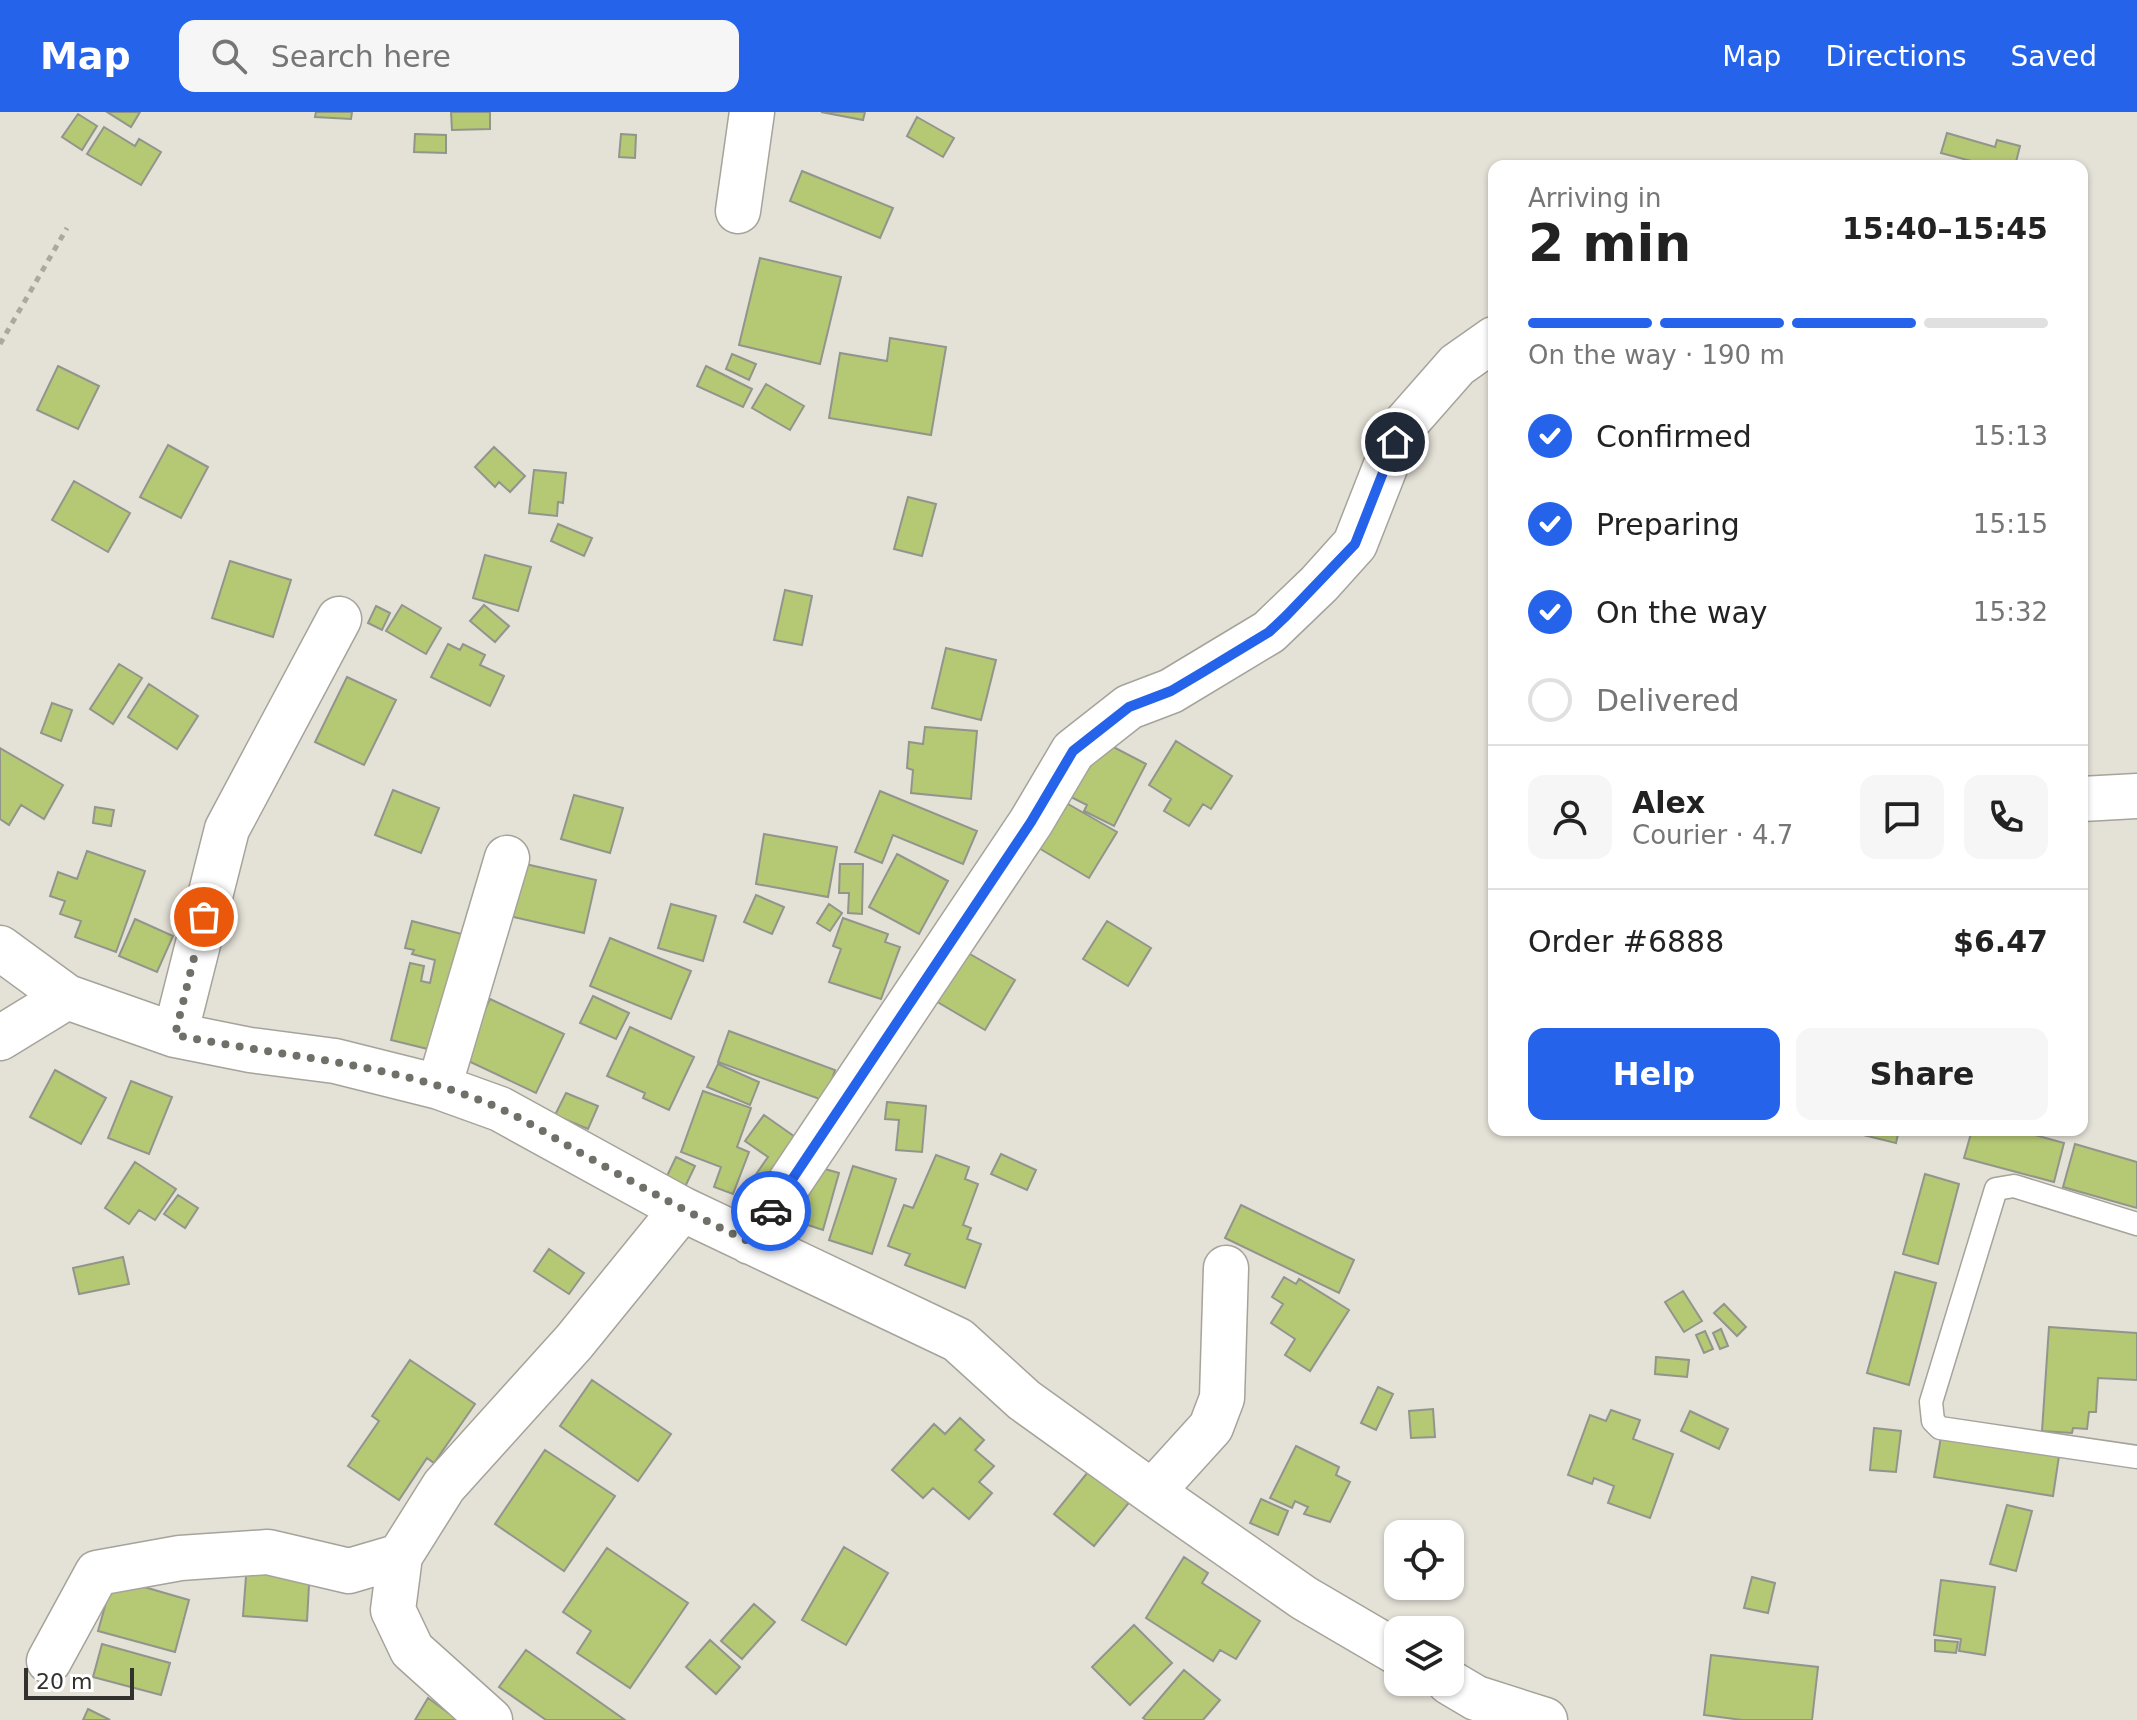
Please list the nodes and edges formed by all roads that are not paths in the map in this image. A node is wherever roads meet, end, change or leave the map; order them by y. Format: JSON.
{"nodes":[{"id":1,"x":752,"y":112,"type":"edge"},
{"id":2,"x":738,"y":211,"type":"dead end"},
{"id":3,"x":1488,"y":343,"type":"edge"},
{"id":4,"x":339,"y":619,"type":"dead end"},
{"id":5,"x":2137,"y":796,"type":"edge"},
{"id":6,"x":2088,"y":799,"type":"edge"},
{"id":7,"x":507,"y":858,"type":"dead end"},
{"id":8,"x":0,"y":948,"type":"edge"},
{"id":9,"x":67,"y":997,"type":"junction"},
{"id":10,"x":175,"y":1035,"type":"junction"},
{"id":11,"x":0,"y":1038,"type":"edge"},
{"id":12,"x":439,"y":1087,"type":"junction"},
{"id":13,"x":682,"y":1209,"type":"junction"},
{"id":14,"x":2137,"y":1224,"type":"edge"},
{"id":15,"x":750,"y":1242,"type":"junction"},
{"id":16,"x":1226,"y":1268,"type":"dead end"},
{"id":17,"x":2137,"y":1457,"type":"edge"},
{"id":18,"x":1152,"y":1492,"type":"junction"},
{"id":19,"x":400,"y":1556,"type":"junction"},
{"id":20,"x":1384,"y":1645,"type":"edge"},
{"id":21,"x":49,"y":1661,"type":"dead end"},
{"id":22,"x":1456,"y":1700,"type":"edge"},
{"id":23,"x":490,"y":1720,"type":"edge"},
{"id":24,"x":1545,"y":1720,"type":"edge"}],
"edges":[{"from":1,"to":2,"type":"street"},
{"from":3,"to":15,"type":"street"},
{"from":4,"to":10,"type":"street"},
{"from":5,"to":6,"type":"street"},
{"from":7,"to":12,"type":"street"},
{"from":8,"to":9,"type":"street"},
{"from":9,"to":10,"type":"street"},
{"from":9,"to":11,"type":"street"},
{"from":10,"to":12,"type":"street"},
{"from":12,"to":13,"type":"street"},
{"from":13,"to":15,"type":"street"},
{"from":13,"to":19,"type":"street"},
{"from":14,"to":17,"type":"lane"},
{"from":15,"to":18,"type":"street"},
{"from":16,"to":18,"type":"street"},
{"from":18,"to":20,"type":"street"},
{"from":19,"to":21,"type":"street"},
{"from":19,"to":23,"type":"street"},
{"from":22,"to":24,"type":"street"}]}
